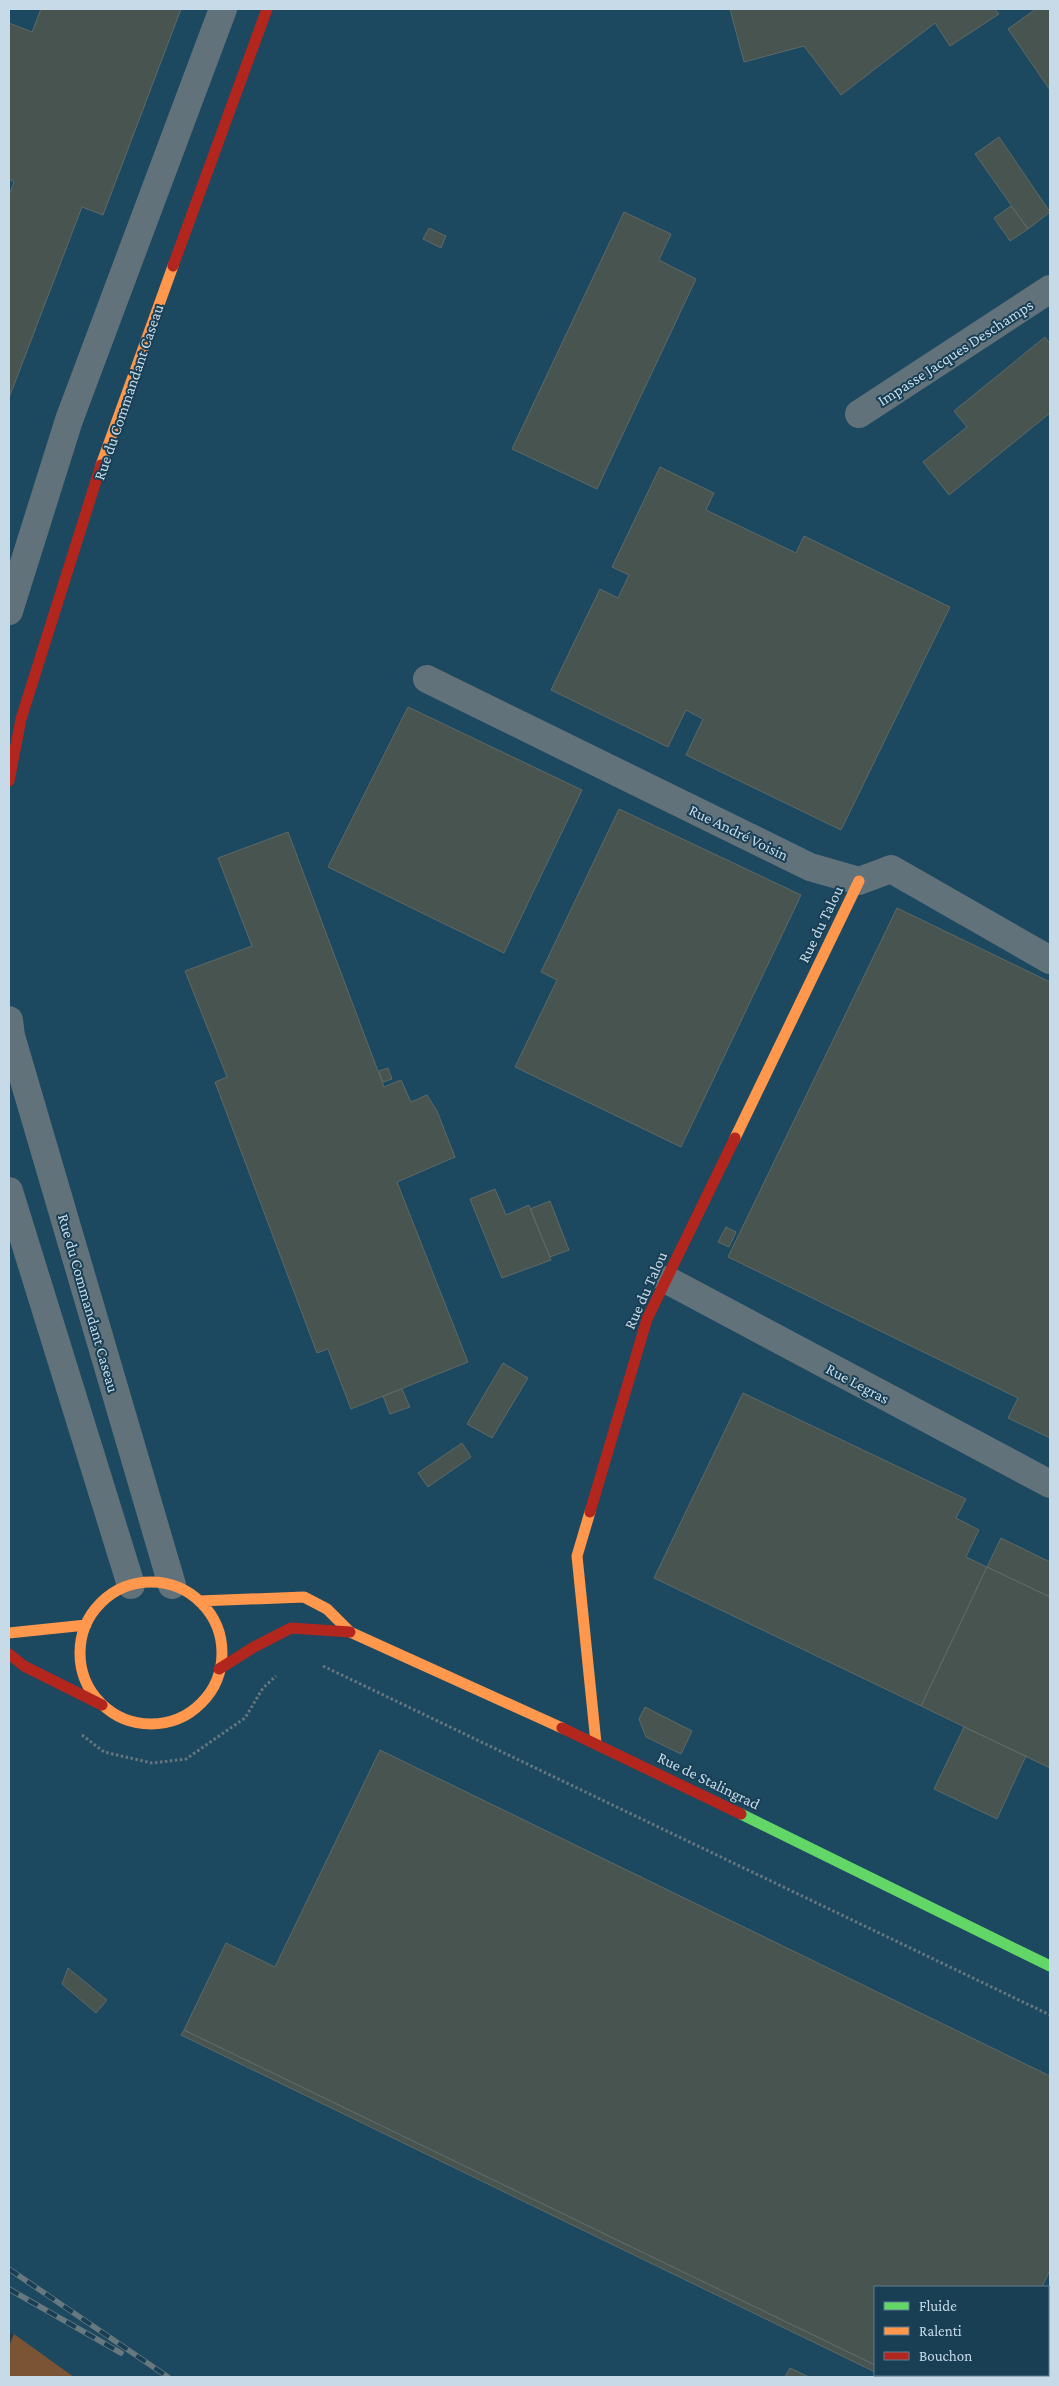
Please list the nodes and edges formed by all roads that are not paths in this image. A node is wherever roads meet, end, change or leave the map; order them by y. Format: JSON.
{"nodes":[{"id":1,"x":224,"y":9,"type":"edge"},
{"id":2,"x":267,"y":9,"type":"edge"},
{"id":3,"x":1050,"y":290,"type":"edge"},
{"id":4,"x":860,"y":414,"type":"dead end"},
{"id":5,"x":9,"y":611,"type":"edge"},
{"id":6,"x":427,"y":679,"type":"dead end"},
{"id":7,"x":15,"y":719,"type":"edge"},
{"id":8,"x":9,"y":781,"type":"edge"},
{"id":9,"x":860,"y":881,"type":"junction"},
{"id":10,"x":1050,"y":960,"type":"edge"},
{"id":11,"x":9,"y":1020,"type":"edge"},
{"id":12,"x":9,"y":1191,"type":"edge"},
{"id":13,"x":667,"y":1280,"type":"junction"},
{"id":14,"x":1050,"y":1484,"type":"edge"},
{"id":15,"x":132,"y":1585,"type":"junction"},
{"id":16,"x":172,"y":1585,"type":"junction"},
{"id":17,"x":199,"y":1601,"type":"junction"},
{"id":18,"x":86,"y":1625,"type":"junction"},
{"id":19,"x":350,"y":1632,"type":"junction"},
{"id":20,"x":9,"y":1633,"type":"edge"},
{"id":21,"x":9,"y":1654,"type":"edge"},
{"id":22,"x":220,"y":1670,"type":"junction"},
{"id":23,"x":102,"y":1705,"type":"junction"},
{"id":24,"x":596,"y":1743,"type":"junction"},
{"id":25,"x":1050,"y":1966,"type":"edge"}],
"edges":[{"from":1,"to":5,"type":"street"},
{"from":2,"to":7,"type":"street","name":"Rue du Commandant Caseau"},
{"from":3,"to":4,"type":"street","name":"Impasse Jacques Deschamps"},
{"from":6,"to":9,"type":"street","name":"Rue André Voisin"},
{"from":7,"to":8,"type":"street","name":"Rue du Commandant Caseau"},
{"from":9,"to":10,"type":"street"},
{"from":9,"to":13,"type":"street","name":"Rue du Talou"},
{"from":11,"to":16,"type":"street","name":"Rue du Commandant Caseau"},
{"from":12,"to":15,"type":"street"},
{"from":13,"to":14,"type":"street","name":"Rue Legras"},
{"from":13,"to":24,"type":"street","name":"Rue du Talou"},
{"from":15,"to":16,"type":"street"},
{"from":15,"to":18,"type":"street"},
{"from":16,"to":17,"type":"street"},
{"from":17,"to":19,"type":"street","name":"Rue de Stalingrad"},
{"from":17,"to":22,"type":"street"},
{"from":18,"to":20,"type":"street"},
{"from":18,"to":23,"type":"street"},
{"from":19,"to":22,"type":"street","name":"Rue de Stalingrad"},
{"from":19,"to":24,"type":"street","name":"Rue de Stalingrad"},
{"from":21,"to":23,"type":"street"},
{"from":22,"to":23,"type":"street"},
{"from":24,"to":25,"type":"street","name":"Rue de Stalingrad"}]}
